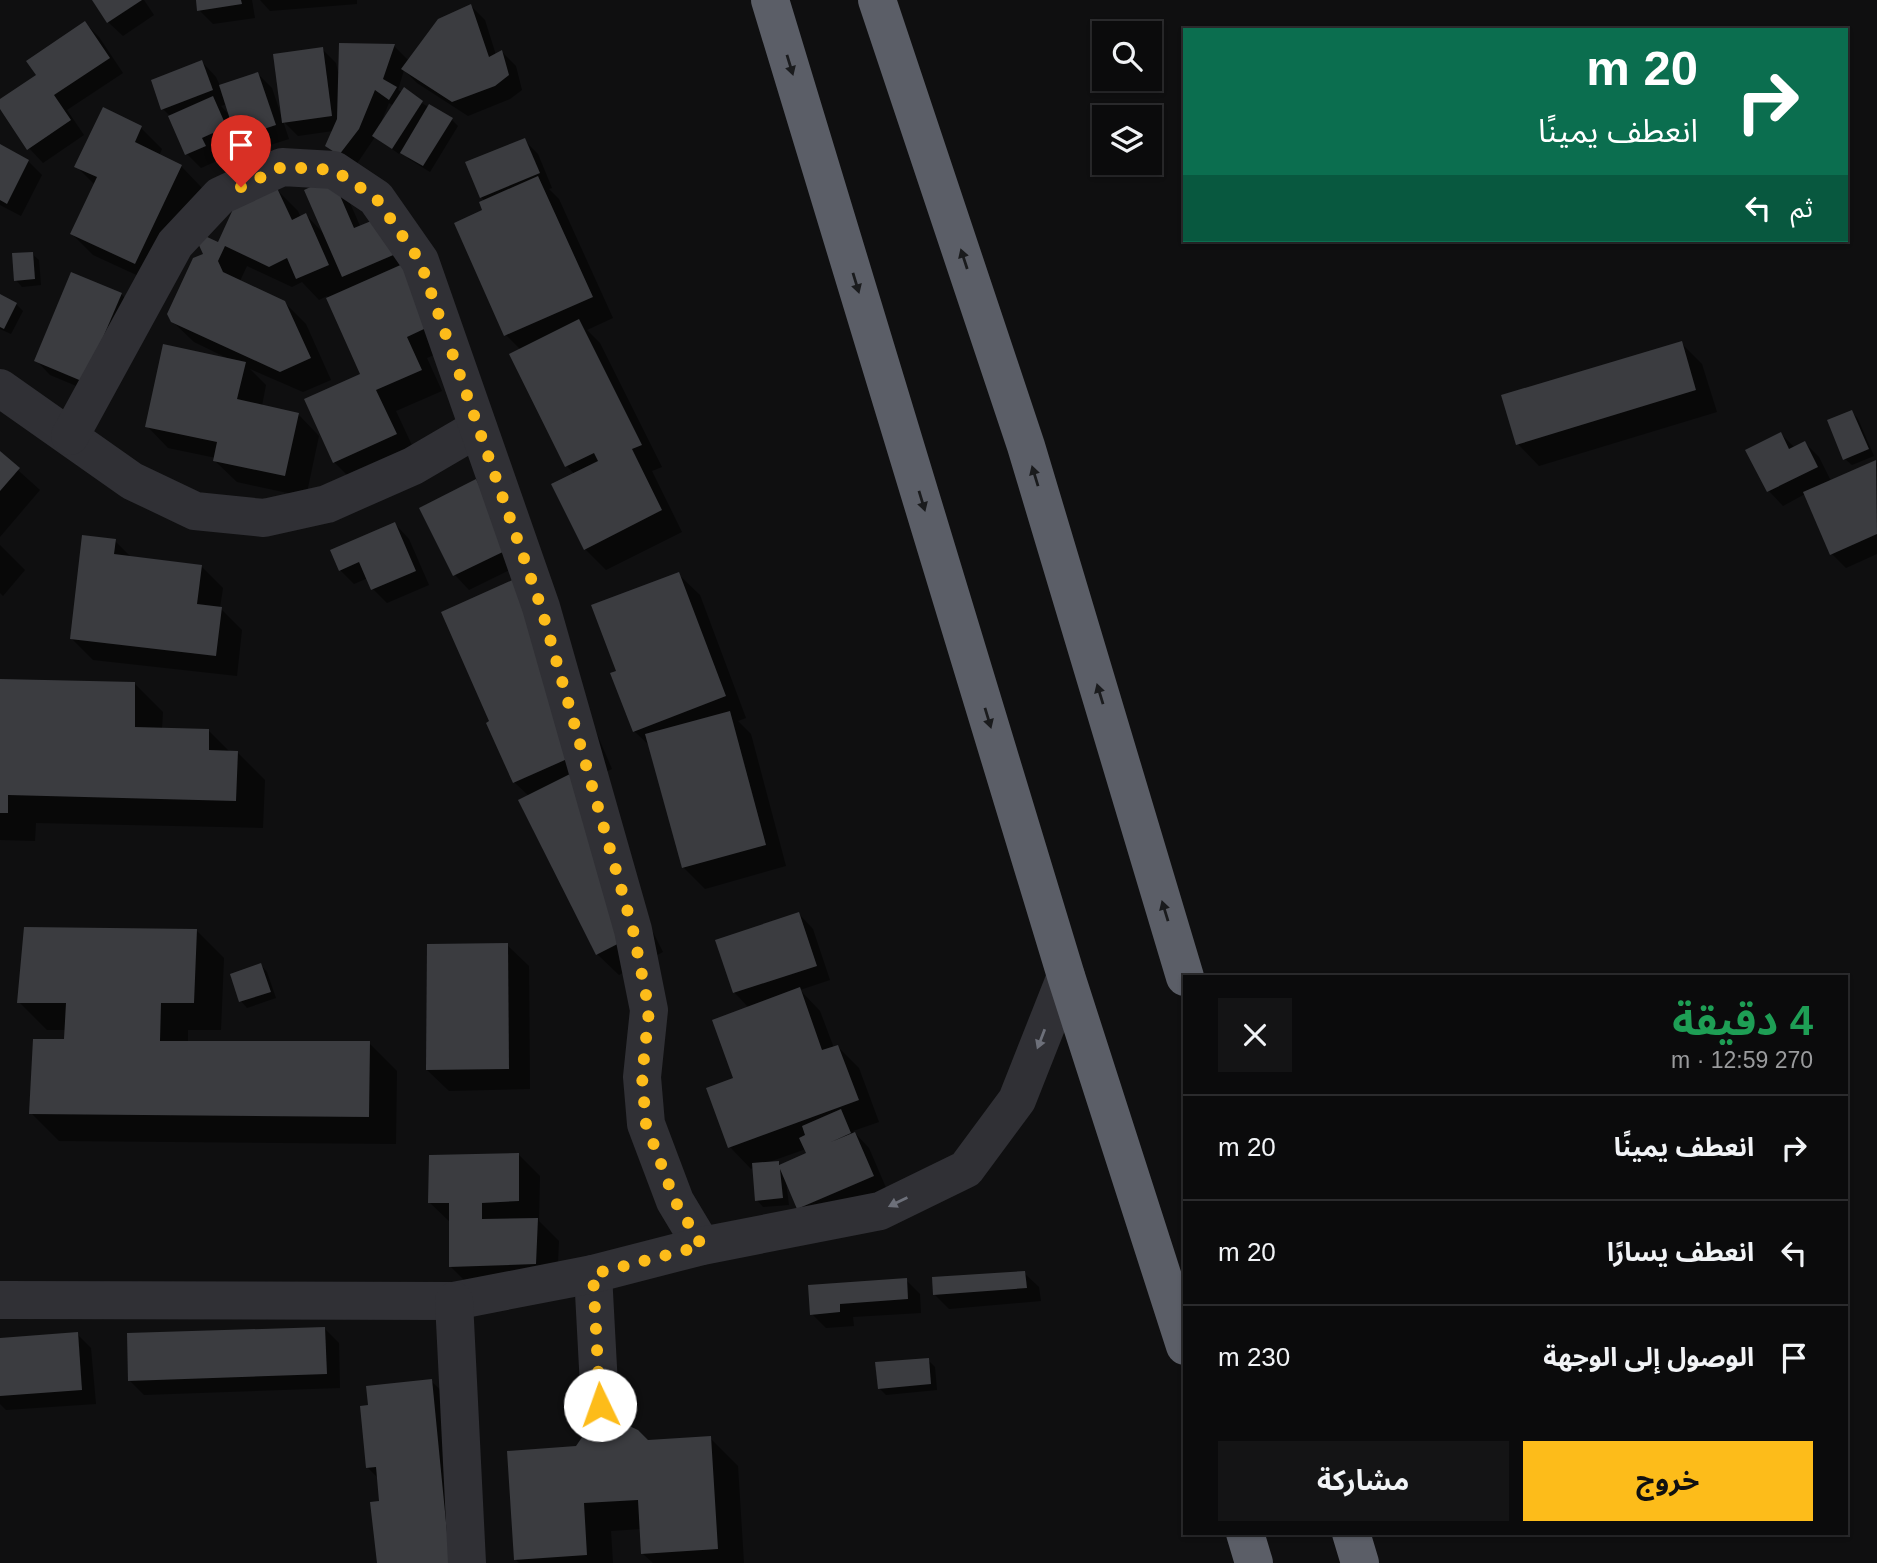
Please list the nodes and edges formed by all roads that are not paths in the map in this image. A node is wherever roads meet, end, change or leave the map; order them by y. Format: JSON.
{"nodes":[{"id":1,"x":770,"y":0,"type":"edge"},
{"id":2,"x":877,"y":0,"type":"edge"},
{"id":3,"x":0,"y":388,"type":"edge"},
{"id":4,"x":478,"y":428,"type":"junction"},
{"id":5,"x":70,"y":436,"type":"junction"},
{"id":6,"x":1184,"y":975,"type":"edge"},
{"id":7,"x":1066,"y":976,"type":"junction"},
{"id":8,"x":702,"y":1246,"type":"junction"},
{"id":9,"x":593,"y":1274,"type":"junction"},
{"id":10,"x":0,"y":1300,"type":"edge"},
{"id":11,"x":454,"y":1301,"type":"junction"},
{"id":12,"x":1183,"y":1340,"type":"edge"},
{"id":13,"x":600,"y":1405,"type":"dead end"},
{"id":14,"x":1246,"y":1535,"type":"edge"},
{"id":15,"x":1352,"y":1535,"type":"edge"},
{"id":16,"x":467,"y":1563,"type":"edge"},
{"id":17,"x":1254,"y":1563,"type":"edge"},
{"id":18,"x":1360,"y":1563,"type":"edge"}],
"edges":[{"from":1,"to":7,"type":"highway","one_way":true},
{"from":6,"to":2,"type":"highway","one_way":true},
{"from":3,"to":5,"type":"street"},
{"from":4,"to":5,"type":"street"},
{"from":4,"to":5,"type":"street"},
{"from":4,"to":8,"type":"street"},
{"from":7,"to":8,"type":"street","one_way":true},
{"from":7,"to":12,"type":"highway"},
{"from":8,"to":9,"type":"street"},
{"from":9,"to":11,"type":"street"},
{"from":9,"to":13,"type":"street"},
{"from":10,"to":11,"type":"street"},
{"from":11,"to":16,"type":"street"},
{"from":14,"to":17,"type":"highway"},
{"from":15,"to":18,"type":"highway"}]}
